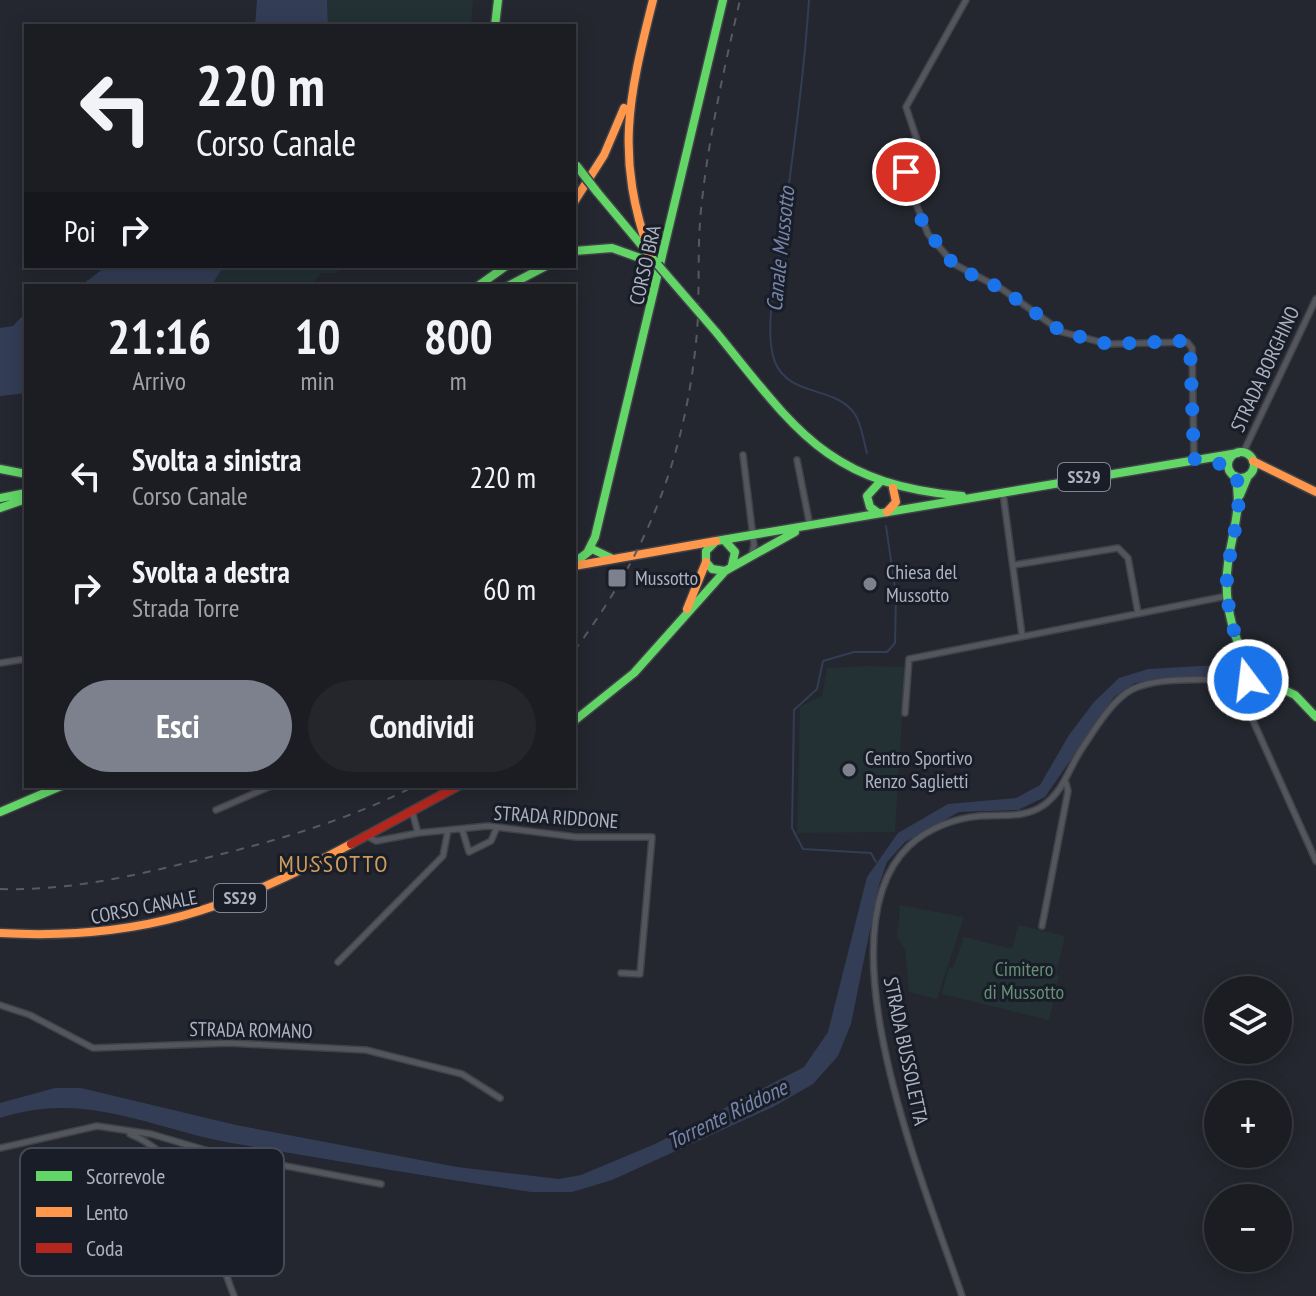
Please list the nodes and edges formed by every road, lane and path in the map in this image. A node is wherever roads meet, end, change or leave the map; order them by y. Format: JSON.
{"nodes":[{"id":1,"x":498,"y":0,"type":"edge"},
{"id":2,"x":651,"y":0,"type":"edge"},
{"id":3,"x":723,"y":0,"type":"edge"},
{"id":4,"x":966,"y":0,"type":"edge"},
{"id":5,"x":495,"y":24,"type":"edge"},
{"id":6,"x":629,"y":96,"type":"junction"},
{"id":7,"x":576,"y":165,"type":"edge"},
{"id":8,"x":576,"y":199,"type":"edge"},
{"id":9,"x":576,"y":251,"type":"edge"},
{"id":10,"x":649,"y":258,"type":"junction"},
{"id":11,"x":503,"y":268,"type":"edge"},
{"id":12,"x":542,"y":268,"type":"edge"},
{"id":13,"x":481,"y":284,"type":"edge"},
{"id":14,"x":512,"y":284,"type":"edge"},
{"id":15,"x":1316,"y":299,"type":"edge"},
{"id":16,"x":1240,"y":453,"type":"junction"},
{"id":17,"x":743,"y":455,"type":"dead end"},
{"id":18,"x":1194,"y":459,"type":"junction"},
{"id":19,"x":797,"y":460,"type":"dead end"},
{"id":20,"x":1253,"y":461,"type":"junction"},
{"id":21,"x":1229,"y":467,"type":"junction"},
{"id":22,"x":0,"y":469,"type":"edge"},
{"id":23,"x":851,"y":473,"type":"junction"},
{"id":24,"x":1279,"y":473,"type":"junction"},
{"id":25,"x":24,"y":474,"type":"edge"},
{"id":26,"x":1250,"y":475,"type":"junction"},
{"id":27,"x":1235,"y":476,"type":"junction"},
{"id":28,"x":879,"y":483,"type":"junction"},
{"id":29,"x":893,"y":488,"type":"junction"},
{"id":30,"x":1002,"y":491,"type":"junction"},
{"id":31,"x":1316,"y":492,"type":"edge"},
{"id":32,"x":24,"y":496,"type":"edge"},
{"id":33,"x":867,"y":496,"type":"junction"},
{"id":34,"x":974,"y":496,"type":"junction"},
{"id":35,"x":24,"y":497,"type":"edge"},
{"id":36,"x":1239,"y":497,"type":"junction"},
{"id":37,"x":0,"y":498,"type":"edge"},
{"id":38,"x":0,"y":508,"type":"edge"},
{"id":39,"x":882,"y":512,"type":"junction"},
{"id":40,"x":851,"y":518,"type":"junction"},
{"id":41,"x":807,"y":527,"type":"junction"},
{"id":42,"x":751,"y":536,"type":"junction"},
{"id":43,"x":716,"y":541,"type":"junction"},
{"id":44,"x":726,"y":542,"type":"junction"},
{"id":45,"x":692,"y":546,"type":"junction"},
{"id":46,"x":752,"y":553,"type":"junction"},
{"id":47,"x":593,"y":556,"type":"junction"},
{"id":48,"x":706,"y":559,"type":"junction"},
{"id":49,"x":576,"y":564,"type":"edge"},
{"id":50,"x":1014,"y":565,"type":"junction"},
{"id":51,"x":728,"y":568,"type":"junction"},
{"id":52,"x":697,"y":588,"type":"junction"},
{"id":53,"x":1227,"y":596,"type":"junction"},
{"id":54,"x":700,"y":598,"type":"junction"},
{"id":55,"x":1138,"y":613,"type":"junction"},
{"id":56,"x":683,"y":618,"type":"junction"},
{"id":57,"x":1022,"y":635,"type":"junction"},
{"id":58,"x":24,"y":659,"type":"edge"},
{"id":59,"x":0,"y":663,"type":"edge"},
{"id":60,"x":1249,"y":667,"type":"junction"},
{"id":61,"x":1251,"y":679,"type":"junction"},
{"id":62,"x":905,"y":713,"type":"dead end"},
{"id":63,"x":1316,"y":717,"type":"edge"},
{"id":64,"x":576,"y":719,"type":"edge"},
{"id":65,"x":1065,"y":782,"type":"junction"},
{"id":66,"x":56,"y":788,"type":"edge"},
{"id":67,"x":266,"y":788,"type":"edge"},
{"id":68,"x":454,"y":788,"type":"edge"},
{"id":69,"x":216,"y":810,"type":"dead end"},
{"id":70,"x":412,"y":810,"type":"junction"},
{"id":71,"x":0,"y":812,"type":"edge"},
{"id":72,"x":497,"y":827,"type":"junction"},
{"id":73,"x":462,"y":829,"type":"junction"},
{"id":74,"x":448,"y":830,"type":"junction"},
{"id":75,"x":418,"y":833,"type":"junction"},
{"id":76,"x":364,"y":834,"type":"junction"},
{"id":77,"x":1316,"y":861,"type":"edge"},
{"id":78,"x":1042,"y":926,"type":"dead end"},
{"id":79,"x":0,"y":933,"type":"edge"},
{"id":80,"x":338,"y":962,"type":"dead end"},
{"id":81,"x":621,"y":973,"type":"dead end"},
{"id":82,"x":0,"y":1005,"type":"edge"},
{"id":83,"x":500,"y":1098,"type":"dead end"},
{"id":84,"x":126,"y":1132,"type":"junction"},
{"id":85,"x":178,"y":1143,"type":"junction"},
{"id":86,"x":0,"y":1148,"type":"edge"},
{"id":87,"x":158,"y":1148,"type":"edge"},
{"id":88,"x":175,"y":1148,"type":"edge"},
{"id":89,"x":197,"y":1148,"type":"edge"},
{"id":90,"x":284,"y":1166,"type":"edge"},
{"id":91,"x":381,"y":1184,"type":"dead end"},
{"id":92,"x":226,"y":1276,"type":"edge"},
{"id":93,"x":234,"y":1296,"type":"edge"},
{"id":94,"x":962,"y":1296,"type":"edge"}],
"edges":[{"from":1,"to":5,"type":"main road"},
{"from":2,"to":6,"type":"main road"},
{"from":3,"to":47,"type":"main road","name":"CORSO BRA"},
{"from":4,"to":18,"type":"street"},
{"from":6,"to":8,"type":"main road"},
{"from":6,"to":10,"type":"main road"},
{"from":7,"to":10,"type":"main road","bridge":true},
{"from":9,"to":10,"type":"main road"},
{"from":10,"to":23,"type":"main road","bridge":true},
{"from":11,"to":13,"type":"main road"},
{"from":12,"to":14,"type":"main road"},
{"from":15,"to":16,"type":"street","name":"STRADA BORGHINO"},
{"from":16,"to":18,"type":"main road"},
{"from":16,"to":20,"type":"main road"},
{"from":16,"to":21,"type":"main road"},
{"from":17,"to":42,"type":"street"},
{"from":18,"to":21,"type":"main road"},
{"from":18,"to":30,"type":"main road","number":"SS29"},
{"from":19,"to":41,"type":"street"},
{"from":20,"to":24,"type":"main road"},
{"from":20,"to":26,"type":"main road"},
{"from":21,"to":27,"type":"main road"},
{"from":22,"to":25,"type":"main road"},
{"from":23,"to":28,"type":"main road"},
{"from":23,"to":33,"type":"main road"},
{"from":24,"to":26,"type":"main road"},
{"from":24,"to":31,"type":"main road"},
{"from":26,"to":27,"type":"main road"},
{"from":26,"to":36,"type":"main road"},
{"from":27,"to":36,"type":"main road"},
{"from":28,"to":29,"type":"main road"},
{"from":28,"to":33,"type":"main road"},
{"from":29,"to":34,"type":"main road","number":"SS29"},
{"from":29,"to":39,"type":"main road"},
{"from":30,"to":34,"type":"main road","number":"SS29"},
{"from":30,"to":50,"type":"street"},
{"from":32,"to":37,"type":"main road"},
{"from":33,"to":39,"type":"main road"},
{"from":33,"to":40,"type":"main road"},
{"from":34,"to":39,"type":"main road","number":"SS29"},
{"from":35,"to":38,"type":"main road"},
{"from":36,"to":53,"type":"main road"},
{"from":39,"to":40,"type":"main road","number":"SS29"},
{"from":40,"to":41,"type":"main road","number":"SS29"},
{"from":41,"to":42,"type":"main road","number":"SS29"},
{"from":41,"to":46,"type":"main road","number":"SS29"},
{"from":42,"to":44,"type":"main road","number":"SS29"},
{"from":42,"to":46,"type":"street"},
{"from":43,"to":44,"type":"main road"},
{"from":43,"to":45,"type":"main road"},
{"from":43,"to":48,"type":"main road"},
{"from":44,"to":51,"type":"main road"},
{"from":45,"to":47,"type":"main road"},
{"from":45,"to":48,"type":"main road"},
{"from":46,"to":51,"type":"main road","number":"SS29"},
{"from":47,"to":49,"type":"main road"},
{"from":48,"to":51,"type":"main road"},
{"from":48,"to":52,"type":"main road","number":"SS29"},
{"from":50,"to":55,"type":"street"},
{"from":50,"to":57,"type":"street"},
{"from":51,"to":54,"type":"main road","number":"SS29"},
{"from":52,"to":54,"type":"street"},
{"from":52,"to":56,"type":"main road","number":"SS29"},
{"from":53,"to":55,"type":"street"},
{"from":53,"to":60,"type":"main road"},
{"from":54,"to":56,"type":"main road","number":"SS29"},
{"from":55,"to":57,"type":"street"},
{"from":56,"to":64,"type":"main road","number":"SS29"},
{"from":57,"to":62,"type":"street"},
{"from":58,"to":59,"type":"street"},
{"from":60,"to":61,"type":"main road"},
{"from":60,"to":61,"type":"main road"},
{"from":61,"to":63,"type":"main road"},
{"from":61,"to":65,"type":"street","name":"STRADA BUSSOLETTA"},
{"from":61,"to":77,"type":"street"},
{"from":65,"to":78,"type":"street","name":"STRADA BUSSOLETTA"},
{"from":65,"to":94,"type":"street","name":"STRADA BUSSOLETTA"},
{"from":66,"to":71,"type":"main road"},
{"from":67,"to":69,"type":"street"},
{"from":68,"to":70,"type":"main road","name":"CORSO CANALE","number":"SS29"},
{"from":70,"to":75,"type":"street"},
{"from":70,"to":76,"type":"main road","name":"CORSO CANALE","number":"SS29"},
{"from":72,"to":73,"type":"street","name":"STRADA RIDDONE"},
{"from":72,"to":73,"type":"street"},
{"from":72,"to":81,"type":"street","name":"STRADA RIDDONE"},
{"from":73,"to":74,"type":"street","name":"STRADA RIDDONE"},
{"from":74,"to":75,"type":"street","name":"STRADA RIDDONE"},
{"from":74,"to":80,"type":"street"},
{"from":75,"to":76,"type":"street","name":"STRADA RIDDONE"},
{"from":76,"to":79,"type":"main road","name":"CORSO CANALE","number":"SS29"},
{"from":82,"to":83,"type":"street","name":"STRADA ROMANO"},
{"from":84,"to":85,"type":"street"},
{"from":84,"to":86,"type":"street"},
{"from":84,"to":87,"type":"street"},
{"from":85,"to":88,"type":"street"},
{"from":85,"to":89,"type":"street"},
{"from":90,"to":91,"type":"street"},
{"from":92,"to":93,"type":"street"}]}
